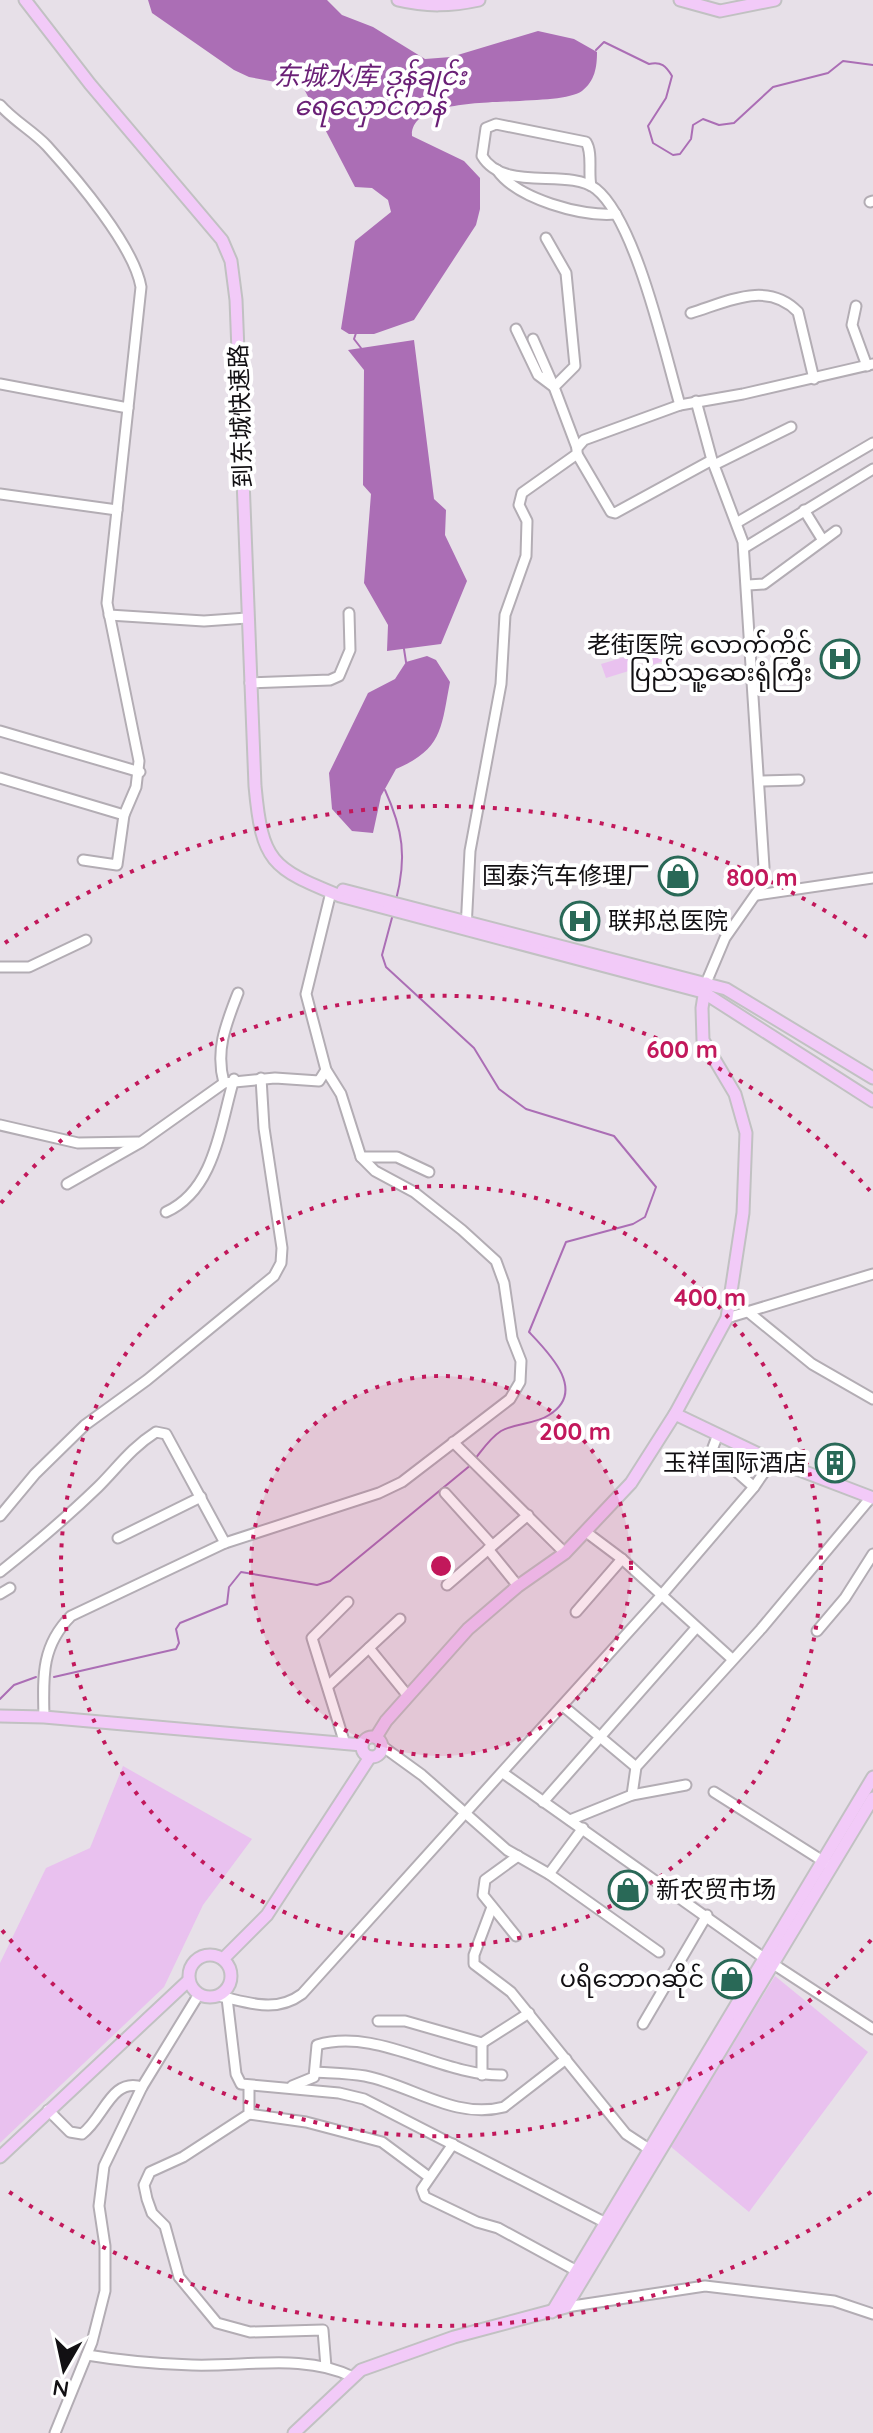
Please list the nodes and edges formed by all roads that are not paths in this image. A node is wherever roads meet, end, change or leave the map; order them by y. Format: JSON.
{"nodes":[{"id":1,"x":25,"y":0,"type":"edge"},
{"id":2,"x":398,"y":0,"type":"edge"},
{"id":3,"x":479,"y":0,"type":"edge"},
{"id":4,"x":680,"y":0,"type":"edge"},
{"id":5,"x":775,"y":0,"type":"edge"},
{"id":6,"x":0,"y":105,"type":"edge"},
{"id":7,"x":495,"y":168,"type":"junction"},
{"id":8,"x":591,"y":186,"type":"junction"},
{"id":9,"x":616,"y":214,"type":"junction"},
{"id":10,"x":546,"y":238,"type":"dead end"},
{"id":11,"x":856,"y":306,"type":"dead end"},
{"id":12,"x":691,"y":313,"type":"dead end"},
{"id":13,"x":516,"y":329,"type":"dead end"},
{"id":14,"x":533,"y":339,"type":"dead end"},
{"id":15,"x":870,"y":365,"type":"edge"},
{"id":16,"x":814,"y":379,"type":"junction"},
{"id":17,"x":0,"y":384,"type":"edge"},
{"id":18,"x":554,"y":387,"type":"junction"},
{"id":19,"x":696,"y":401,"type":"junction"},
{"id":20,"x":680,"y":405,"type":"junction"},
{"id":21,"x":128,"y":408,"type":"junction"},
{"id":22,"x":791,"y":427,"type":"dead end"},
{"id":23,"x":873,"y":443,"type":"edge"},
{"id":24,"x":577,"y":451,"type":"junction"},
{"id":25,"x":713,"y":462,"type":"junction"},
{"id":26,"x":871,"y":474,"type":"edge"},
{"id":27,"x":0,"y":494,"type":"edge"},
{"id":28,"x":117,"y":510,"type":"junction"},
{"id":29,"x":804,"y":510,"type":"junction"},
{"id":30,"x":738,"y":522,"type":"junction"},
{"id":31,"x":836,"y":531,"type":"dead end"},
{"id":32,"x":822,"y":539,"type":"junction"},
{"id":33,"x":744,"y":548,"type":"junction"},
{"id":34,"x":748,"y":585,"type":"junction"},
{"id":35,"x":349,"y":613,"type":"dead end"},
{"id":36,"x":109,"y":615,"type":"junction"},
{"id":37,"x":247,"y":618,"type":"junction"},
{"id":38,"x":250,"y":683,"type":"junction"},
{"id":39,"x":0,"y":731,"type":"edge"},
{"id":40,"x":140,"y":772,"type":"junction"},
{"id":41,"x":0,"y":778,"type":"edge"},
{"id":42,"x":799,"y":780,"type":"dead end"},
{"id":43,"x":760,"y":781,"type":"junction"},
{"id":44,"x":124,"y":815,"type":"junction"},
{"id":45,"x":83,"y":860,"type":"dead end"},
{"id":46,"x":873,"y":878,"type":"edge"},
{"id":47,"x":308,"y":883,"type":"junction"},
{"id":48,"x":331,"y":892,"type":"junction"},
{"id":49,"x":757,"y":895,"type":"junction"},
{"id":50,"x":386,"y":906,"type":"junction"},
{"id":51,"x":467,"y":925,"type":"junction"},
{"id":52,"x":86,"y":940,"type":"dead end"},
{"id":53,"x":0,"y":967,"type":"edge"},
{"id":54,"x":704,"y":987,"type":"junction"},
{"id":55,"x":238,"y":993,"type":"dead end"},
{"id":56,"x":326,"y":1070,"type":"junction"},
{"id":57,"x":261,"y":1078,"type":"junction"},
{"id":58,"x":873,"y":1078,"type":"edge"},
{"id":59,"x":229,"y":1081,"type":"junction"},
{"id":60,"x":873,"y":1101,"type":"edge"},
{"id":61,"x":0,"y":1125,"type":"edge"},
{"id":62,"x":141,"y":1142,"type":"junction"},
{"id":63,"x":361,"y":1157,"type":"junction"},
{"id":64,"x":429,"y":1172,"type":"dead end"},
{"id":65,"x":67,"y":1184,"type":"dead end"},
{"id":66,"x":166,"y":1212,"type":"dead end"},
{"id":67,"x":873,"y":1274,"type":"edge"},
{"id":68,"x":747,"y":1311,"type":"junction"},
{"id":69,"x":727,"y":1318,"type":"junction"},
{"id":70,"x":873,"y":1399,"type":"edge"},
{"id":71,"x":675,"y":1414,"type":"junction"},
{"id":72,"x":718,"y":1434,"type":"junction"},
{"id":73,"x":453,"y":1442,"type":"junction"},
{"id":74,"x":769,"y":1459,"type":"junction"},
{"id":75,"x":754,"y":1487,"type":"junction"},
{"id":76,"x":445,"y":1493,"type":"dead end"},
{"id":77,"x":201,"y":1497,"type":"junction"},
{"id":78,"x":871,"y":1501,"type":"edge"},
{"id":79,"x":528,"y":1515,"type":"junction"},
{"id":80,"x":0,"y":1516,"type":"edge"},
{"id":81,"x":586,"y":1532,"type":"junction"},
{"id":82,"x":118,"y":1538,"type":"dead end"},
{"id":83,"x":225,"y":1543,"type":"junction"},
{"id":84,"x":490,"y":1547,"type":"junction"},
{"id":85,"x":565,"y":1553,"type":"junction"},
{"id":86,"x":873,"y":1554,"type":"edge"},
{"id":87,"x":622,"y":1559,"type":"junction"},
{"id":88,"x":0,"y":1572,"type":"edge"},
{"id":89,"x":447,"y":1585,"type":"dead end"},
{"id":90,"x":518,"y":1586,"type":"junction"},
{"id":91,"x":10,"y":1588,"type":"dead end"},
{"id":92,"x":0,"y":1594,"type":"edge"},
{"id":93,"x":660,"y":1597,"type":"junction"},
{"id":94,"x":348,"y":1602,"type":"dead end"},
{"id":95,"x":576,"y":1612,"type":"dead end"},
{"id":96,"x":400,"y":1619,"type":"dead end"},
{"id":97,"x":696,"y":1628,"type":"junction"},
{"id":98,"x":817,"y":1631,"type":"dead end"},
{"id":99,"x":369,"y":1648,"type":"junction"},
{"id":100,"x":731,"y":1658,"type":"junction"},
{"id":101,"x":328,"y":1686,"type":"junction"},
{"id":102,"x":408,"y":1696,"type":"junction"},
{"id":103,"x":563,"y":1706,"type":"junction"},
{"id":104,"x":0,"y":1716,"type":"edge"},
{"id":105,"x":44,"y":1717,"type":"junction"},
{"id":106,"x":602,"y":1739,"type":"junction"},
{"id":107,"x":379,"y":1742,"type":"junction"},
{"id":108,"x":345,"y":1744,"type":"junction"},
{"id":109,"x":362,"y":1745,"type":"junction"},
{"id":110,"x":370,"y":1757,"type":"junction"},
{"id":111,"x":636,"y":1767,"type":"junction"},
{"id":112,"x":503,"y":1773,"type":"junction"},
{"id":113,"x":873,"y":1777,"type":"edge"},
{"id":114,"x":686,"y":1785,"type":"dead end"},
{"id":115,"x":714,"y":1792,"type":"dead end"},
{"id":116,"x":632,"y":1795,"type":"junction"},
{"id":117,"x":873,"y":1798,"type":"edge"},
{"id":118,"x":543,"y":1802,"type":"junction"},
{"id":119,"x":466,"y":1815,"type":"junction"},
{"id":120,"x":857,"y":1815,"type":"junction"},
{"id":121,"x":570,"y":1820,"type":"junction"},
{"id":122,"x":583,"y":1828,"type":"junction"},
{"id":123,"x":518,"y":1856,"type":"junction"},
{"id":124,"x":828,"y":1864,"type":"junction"},
{"id":125,"x":549,"y":1874,"type":"junction"},
{"id":126,"x":492,"y":1907,"type":"junction"},
{"id":127,"x":707,"y":1915,"type":"junction"},
{"id":128,"x":516,"y":1936,"type":"dead end"},
{"id":129,"x":659,"y":1952,"type":"dead end"},
{"id":130,"x":223,"y":1959,"type":"junction"},
{"id":131,"x":768,"y":1961,"type":"junction"},
{"id":132,"x":189,"y":1980,"type":"junction"},
{"id":133,"x":199,"y":1994,"type":"junction"},
{"id":134,"x":223,"y":1997,"type":"junction"},
{"id":135,"x":529,"y":2013,"type":"junction"},
{"id":136,"x":378,"y":2021,"type":"dead end"},
{"id":137,"x":643,"y":2024,"type":"dead end"},
{"id":138,"x":873,"y":2029,"type":"edge"},
{"id":139,"x":482,"y":2043,"type":"junction"},
{"id":140,"x":566,"y":2059,"type":"junction"},
{"id":141,"x":315,"y":2072,"type":"junction"},
{"id":142,"x":482,"y":2075,"type":"junction"},
{"id":143,"x":502,"y":2075,"type":"dead end"},
{"id":144,"x":249,"y":2086,"type":"junction"},
{"id":145,"x":142,"y":2087,"type":"junction"},
{"id":146,"x":289,"y":2087,"type":"junction"},
{"id":147,"x":48,"y":2110,"type":"junction"},
{"id":148,"x":249,"y":2114,"type":"junction"},
{"id":149,"x":453,"y":2144,"type":"junction"},
{"id":150,"x":653,"y":2152,"type":"junction"},
{"id":151,"x":0,"y":2157,"type":"edge"},
{"id":152,"x":429,"y":2177,"type":"junction"},
{"id":153,"x":604,"y":2222,"type":"junction"},
{"id":154,"x":577,"y":2271,"type":"junction"},
{"id":155,"x":566,"y":2307,"type":"junction"},
{"id":156,"x":551,"y":2313,"type":"junction"},
{"id":157,"x":873,"y":2314,"type":"edge"},
{"id":158,"x":87,"y":2355,"type":"junction"},
{"id":159,"x":326,"y":2367,"type":"junction"},
{"id":160,"x":353,"y":2377,"type":"junction"},
{"id":161,"x":55,"y":2433,"type":"edge"},
{"id":162,"x":294,"y":2433,"type":"edge"}],
"edges":[{"from":1,"to":37,"type":"main road","name":"到东城快速路"},
{"from":2,"to":3,"type":"main road"},
{"from":4,"to":5,"type":"main road"},
{"from":6,"to":21,"type":"street"},
{"from":7,"to":8,"type":"street"},
{"from":7,"to":8,"type":"street"},
{"from":7,"to":9,"type":"street"},
{"from":8,"to":9,"type":"street"},
{"from":9,"to":20,"type":"street"},
{"from":10,"to":18,"type":"street"},
{"from":11,"to":15,"type":"street"},
{"from":12,"to":16,"type":"street"},
{"from":13,"to":18,"type":"street"},
{"from":14,"to":18,"type":"street"},
{"from":15,"to":16,"type":"street"},
{"from":16,"to":19,"type":"street"},
{"from":17,"to":21,"type":"street"},
{"from":18,"to":24,"type":"street"},
{"from":19,"to":20,"type":"street"},
{"from":19,"to":25,"type":"street"},
{"from":20,"to":24,"type":"street"},
{"from":21,"to":28,"type":"street"},
{"from":22,"to":25,"type":"street"},
{"from":23,"to":30,"type":"street"},
{"from":24,"to":25,"type":"street"},
{"from":24,"to":51,"type":"street"},
{"from":25,"to":30,"type":"street"},
{"from":26,"to":29,"type":"street"},
{"from":27,"to":28,"type":"street"},
{"from":28,"to":36,"type":"street"},
{"from":29,"to":32,"type":"street"},
{"from":29,"to":33,"type":"street"},
{"from":30,"to":33,"type":"street"},
{"from":31,"to":32,"type":"street"},
{"from":32,"to":34,"type":"street"},
{"from":33,"to":34,"type":"street"},
{"from":34,"to":43,"type":"street"},
{"from":35,"to":38,"type":"street"},
{"from":36,"to":37,"type":"street"},
{"from":36,"to":40,"type":"street"},
{"from":37,"to":38,"type":"main road","name":"到东城快速路"},
{"from":38,"to":47,"type":"main road","name":"到东城快速路"},
{"from":39,"to":40,"type":"street"},
{"from":40,"to":44,"type":"street"},
{"from":41,"to":44,"type":"street"},
{"from":42,"to":43,"type":"street"},
{"from":43,"to":49,"type":"street"},
{"from":44,"to":45,"type":"street"},
{"from":46,"to":49,"type":"street"},
{"from":47,"to":48,"type":"main road","name":"到东城快速路"},
{"from":47,"to":50,"type":"main road","name":"到东城快速路"},
{"from":48,"to":50,"type":"main road","name":"到东城快速路"},
{"from":48,"to":56,"type":"street"},
{"from":49,"to":54,"type":"street"},
{"from":50,"to":51,"type":"main road"},
{"from":51,"to":54,"type":"main road"},
{"from":52,"to":53,"type":"street"},
{"from":54,"to":58,"type":"main road"},
{"from":54,"to":60,"type":"main road"},
{"from":54,"to":69,"type":"main road"},
{"from":55,"to":59,"type":"street"},
{"from":56,"to":57,"type":"street"},
{"from":56,"to":63,"type":"street"},
{"from":57,"to":59,"type":"street"},
{"from":57,"to":80,"type":"street"},
{"from":59,"to":62,"type":"street"},
{"from":59,"to":66,"type":"street"},
{"from":61,"to":62,"type":"street"},
{"from":62,"to":65,"type":"street"},
{"from":63,"to":64,"type":"street"},
{"from":63,"to":73,"type":"street"},
{"from":67,"to":68,"type":"street"},
{"from":68,"to":69,"type":"street"},
{"from":68,"to":70,"type":"street"},
{"from":69,"to":71,"type":"main road"},
{"from":71,"to":72,"type":"main road"},
{"from":71,"to":81,"type":"main road"},
{"from":72,"to":74,"type":"main road"},
{"from":72,"to":75,"type":"street"},
{"from":73,"to":79,"type":"street"},
{"from":73,"to":83,"type":"street"},
{"from":74,"to":75,"type":"street"},
{"from":74,"to":78,"type":"main road"},
{"from":75,"to":93,"type":"street"},
{"from":76,"to":84,"type":"street"},
{"from":77,"to":82,"type":"street"},
{"from":77,"to":83,"type":"street"},
{"from":77,"to":88,"type":"street"},
{"from":78,"to":100,"type":"street"},
{"from":79,"to":84,"type":"street"},
{"from":79,"to":85,"type":"street"},
{"from":81,"to":85,"type":"main road"},
{"from":81,"to":87,"type":"street"},
{"from":83,"to":105,"type":"street"},
{"from":84,"to":89,"type":"street"},
{"from":84,"to":90,"type":"street"},
{"from":85,"to":90,"type":"main road"},
{"from":86,"to":98,"type":"street"},
{"from":87,"to":93,"type":"street"},
{"from":87,"to":95,"type":"street"},
{"from":90,"to":102,"type":"main road"},
{"from":91,"to":92,"type":"street"},
{"from":93,"to":97,"type":"street"},
{"from":93,"to":103,"type":"street"},
{"from":94,"to":101,"type":"street"},
{"from":96,"to":99,"type":"street"},
{"from":97,"to":100,"type":"street"},
{"from":97,"to":106,"type":"street"},
{"from":99,"to":101,"type":"street"},
{"from":99,"to":102,"type":"street"},
{"from":100,"to":111,"type":"street"},
{"from":101,"to":108,"type":"street"},
{"from":102,"to":107,"type":"main road"},
{"from":103,"to":106,"type":"street"},
{"from":103,"to":112,"type":"street"},
{"from":104,"to":105,"type":"main road"},
{"from":105,"to":108,"type":"main road"},
{"from":106,"to":111,"type":"street"},
{"from":106,"to":118,"type":"street"},
{"from":107,"to":109,"type":"main road"},
{"from":107,"to":110,"type":"main road"},
{"from":107,"to":119,"type":"street"},
{"from":108,"to":109,"type":"main road"},
{"from":109,"to":110,"type":"main road"},
{"from":110,"to":130,"type":"main road"},
{"from":111,"to":116,"type":"street"},
{"from":112,"to":118,"type":"street"},
{"from":112,"to":119,"type":"street"},
{"from":113,"to":120,"type":"main road"},
{"from":114,"to":116,"type":"street"},
{"from":115,"to":124,"type":"street"},
{"from":116,"to":121,"type":"street"},
{"from":117,"to":120,"type":"main road"},
{"from":118,"to":121,"type":"street"},
{"from":119,"to":123,"type":"street"},
{"from":119,"to":134,"type":"street"},
{"from":120,"to":124,"type":"main road"},
{"from":121,"to":122,"type":"street"},
{"from":122,"to":125,"type":"street"},
{"from":122,"to":127,"type":"street"},
{"from":123,"to":125,"type":"street"},
{"from":123,"to":126,"type":"street"},
{"from":124,"to":131,"type":"main road"},
{"from":125,"to":129,"type":"street"},
{"from":126,"to":128,"type":"street"},
{"from":126,"to":135,"type":"street"},
{"from":127,"to":131,"type":"street"},
{"from":127,"to":137,"type":"street"},
{"from":130,"to":132,"type":"main road"},
{"from":130,"to":134,"type":"main road"},
{"from":131,"to":138,"type":"street"},
{"from":131,"to":150,"type":"main road"},
{"from":132,"to":133,"type":"main road"},
{"from":132,"to":147,"type":"main road"},
{"from":133,"to":134,"type":"main road"},
{"from":133,"to":145,"type":"street"},
{"from":134,"to":144,"type":"street"},
{"from":135,"to":139,"type":"street"},
{"from":135,"to":140,"type":"street"},
{"from":136,"to":139,"type":"street"},
{"from":139,"to":142,"type":"street"},
{"from":140,"to":141,"type":"street"},
{"from":140,"to":150,"type":"street"},
{"from":141,"to":142,"type":"street"},
{"from":141,"to":146,"type":"street"},
{"from":142,"to":143,"type":"street"},
{"from":144,"to":146,"type":"street"},
{"from":144,"to":148,"type":"street"},
{"from":145,"to":147,"type":"street"},
{"from":145,"to":158,"type":"street"},
{"from":146,"to":149,"type":"street"},
{"from":147,"to":151,"type":"main road"},
{"from":148,"to":152,"type":"street"},
{"from":148,"to":159,"type":"street"},
{"from":149,"to":152,"type":"street"},
{"from":149,"to":153,"type":"street"},
{"from":150,"to":153,"type":"main road"},
{"from":150,"to":155,"type":"main road"},
{"from":152,"to":154,"type":"street"},
{"from":153,"to":154,"type":"main road"},
{"from":154,"to":156,"type":"main road"},
{"from":155,"to":156,"type":"main road"},
{"from":155,"to":157,"type":"street"},
{"from":156,"to":160,"type":"main road"},
{"from":158,"to":159,"type":"street"},
{"from":158,"to":161,"type":"street"},
{"from":159,"to":160,"type":"street"},
{"from":160,"to":162,"type":"main road"}]}
